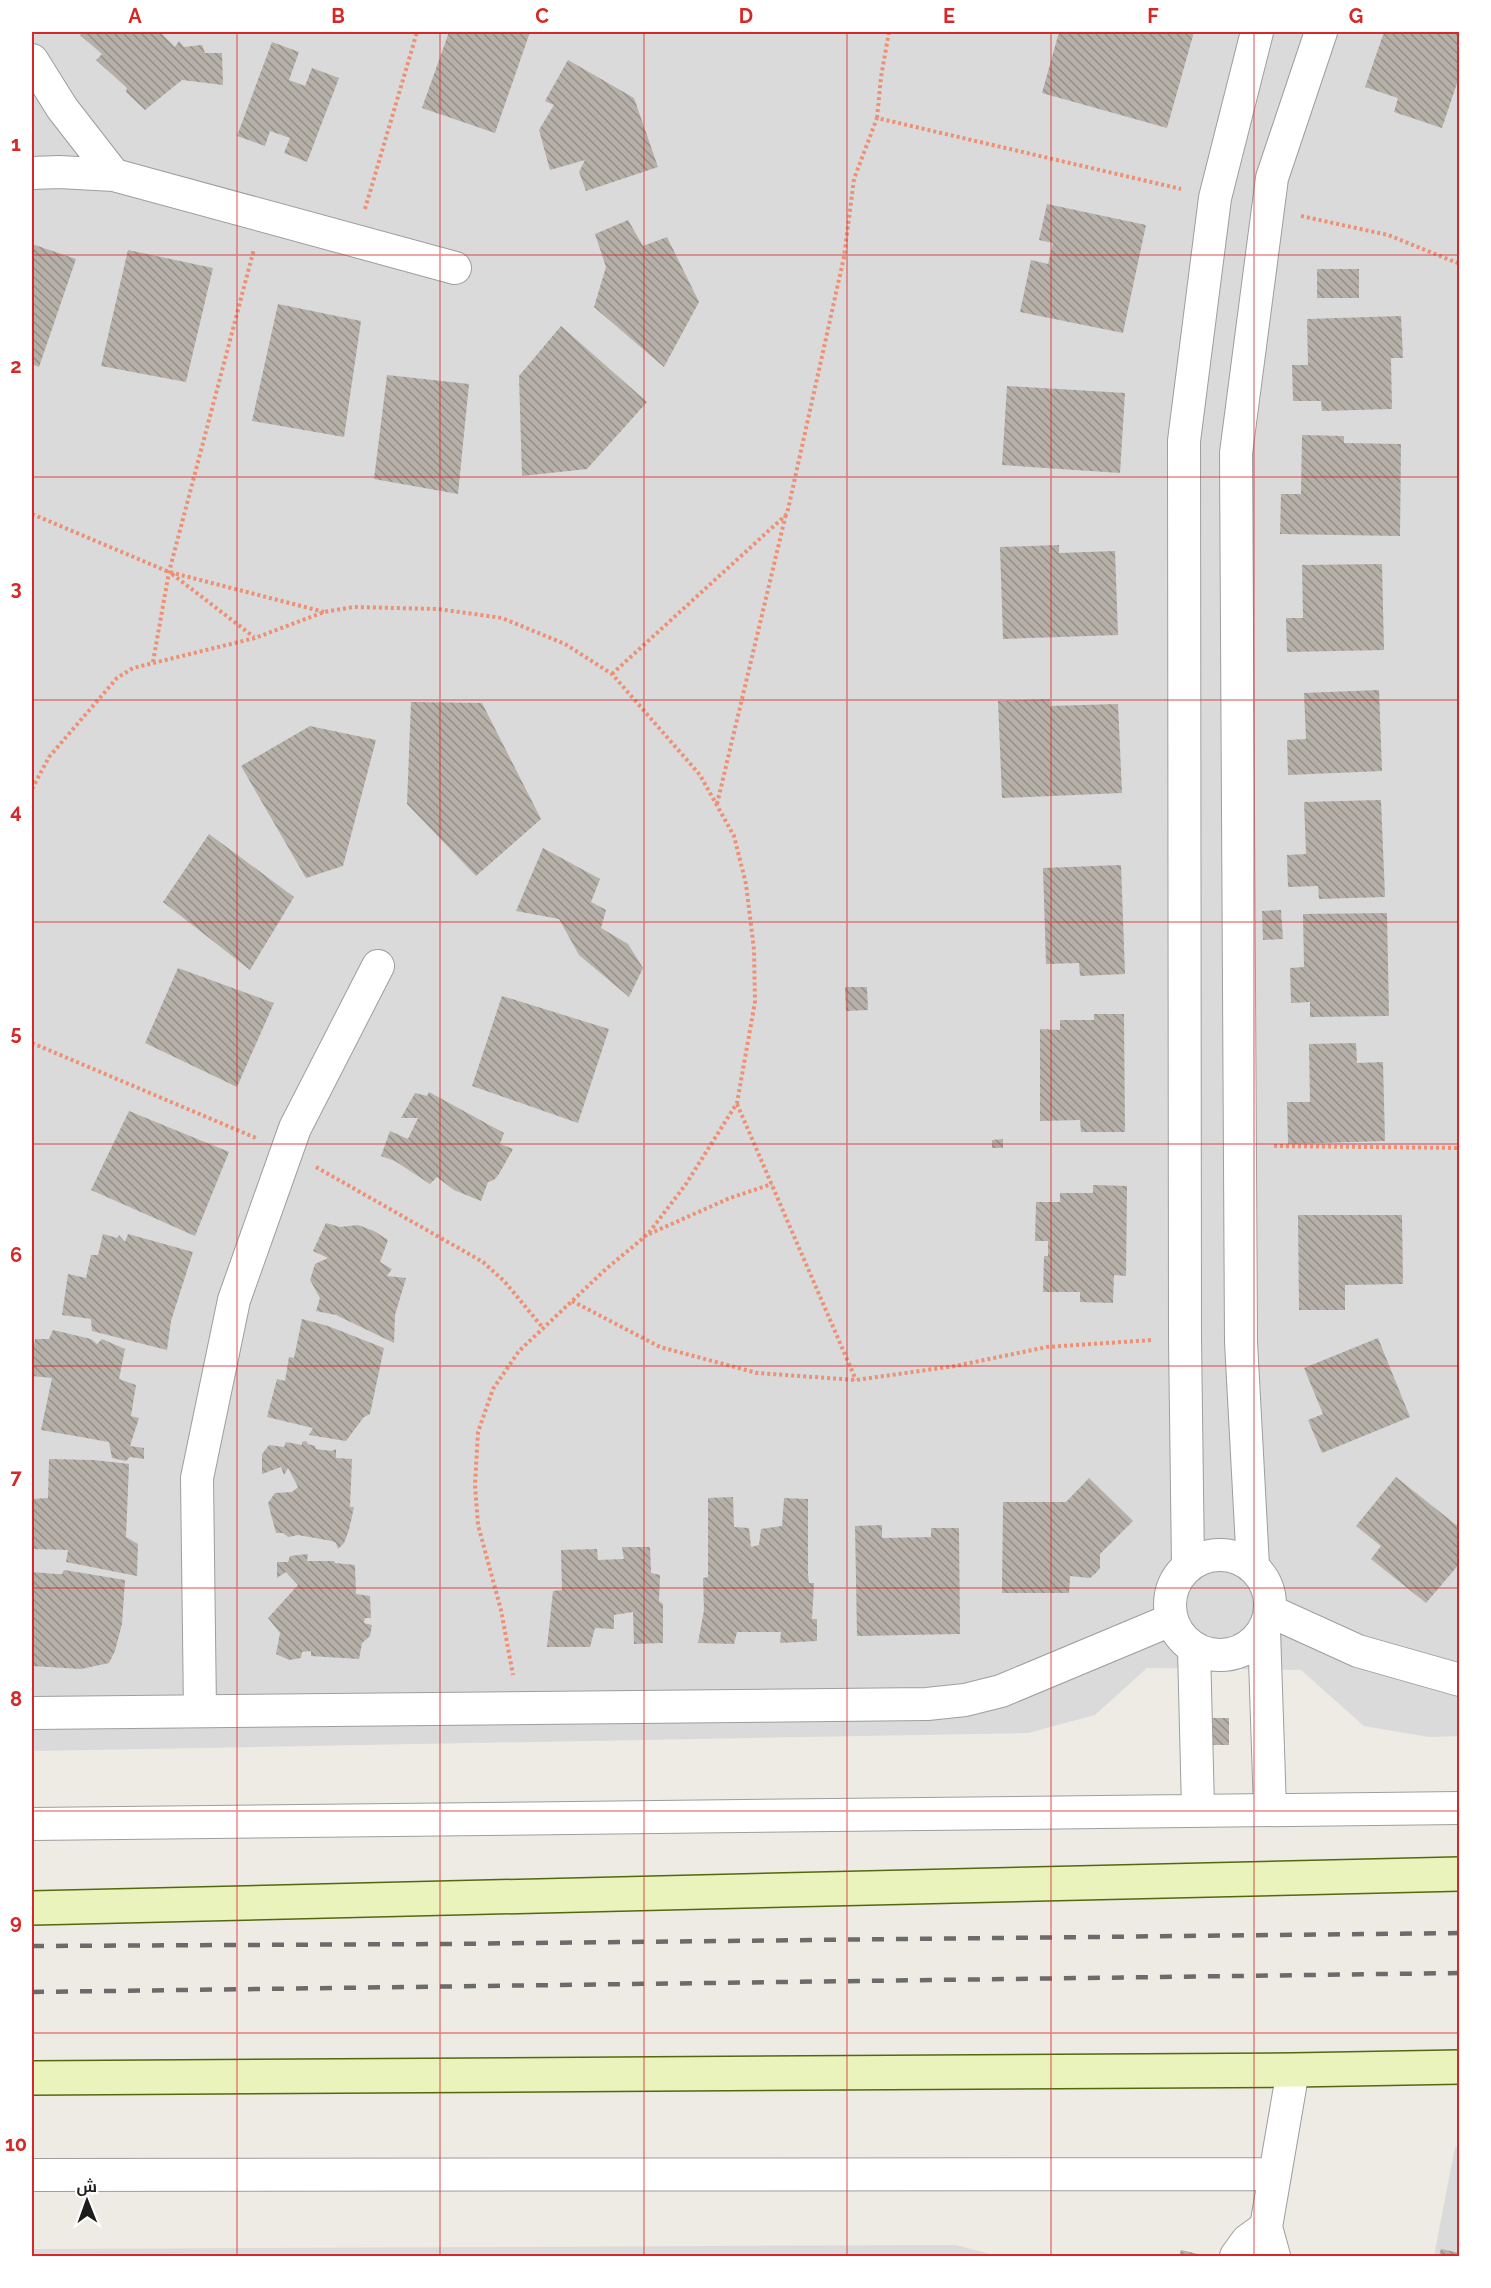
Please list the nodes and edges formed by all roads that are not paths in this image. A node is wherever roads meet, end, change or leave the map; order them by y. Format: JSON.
{"nodes":[{"id":1,"x":1257,"y":32,"type":"edge"},
{"id":2,"x":1321,"y":32,"type":"edge"},
{"id":3,"x":32,"y":60,"type":"edge"},
{"id":4,"x":32,"y":173,"type":"edge"},
{"id":5,"x":114,"y":176,"type":"junction"},
{"id":6,"x":455,"y":268,"type":"dead end"},
{"id":7,"x":378,"y":966,"type":"dead end"},
{"id":8,"x":1188,"y":1566,"type":"junction"},
{"id":9,"x":1253,"y":1566,"type":"junction"},
{"id":10,"x":1172,"y":1620,"type":"junction"},
{"id":11,"x":1267,"y":1621,"type":"junction"},
{"id":12,"x":1194,"y":1648,"type":"junction"},
{"id":13,"x":1460,"y":1680,"type":"edge"},
{"id":14,"x":200,"y":1711,"type":"junction"},
{"id":15,"x":32,"y":1713,"type":"edge"},
{"id":16,"x":1460,"y":1808,"type":"edge"},
{"id":17,"x":1198,"y":1809,"type":"junction"},
{"id":18,"x":1270,"y":1809,"type":"junction"},
{"id":19,"x":32,"y":1824,"type":"edge"},
{"id":20,"x":1460,"y":1874,"type":"edge"},
{"id":21,"x":32,"y":1908,"type":"edge"},
{"id":22,"x":1460,"y":2067,"type":"edge"},
{"id":23,"x":1293,"y":2070,"type":"junction"},
{"id":24,"x":35,"y":2080,"type":"edge"},
{"id":25,"x":1275,"y":2174,"type":"junction"},
{"id":26,"x":32,"y":2175,"type":"edge"},
{"id":27,"x":1270,"y":2242,"type":"edge"},
{"id":28,"x":1236,"y":2256,"type":"edge"}],
"edges":[{"from":1,"to":8,"type":"street"},
{"from":2,"to":9,"type":"street"},
{"from":3,"to":5,"type":"street"},
{"from":4,"to":5,"type":"street"},
{"from":5,"to":6,"type":"street"},
{"from":7,"to":14,"type":"street"},
{"from":8,"to":9,"type":"street"},
{"from":8,"to":10,"type":"street"},
{"from":9,"to":11,"type":"street"},
{"from":10,"to":12,"type":"street"},
{"from":10,"to":14,"type":"street"},
{"from":11,"to":12,"type":"street"},
{"from":11,"to":13,"type":"street"},
{"from":11,"to":18,"type":"street"},
{"from":12,"to":17,"type":"street"},
{"from":14,"to":15,"type":"street"},
{"from":16,"to":18,"type":"street"},
{"from":17,"to":18,"type":"street"},
{"from":17,"to":19,"type":"street"},
{"from":20,"to":21,"type":"main road"},
{"from":22,"to":23,"type":"main road"},
{"from":23,"to":24,"type":"main road"},
{"from":23,"to":25,"type":"street"},
{"from":25,"to":26,"type":"street"},
{"from":25,"to":27,"type":"street"},
{"from":27,"to":28,"type":"street"}]}
